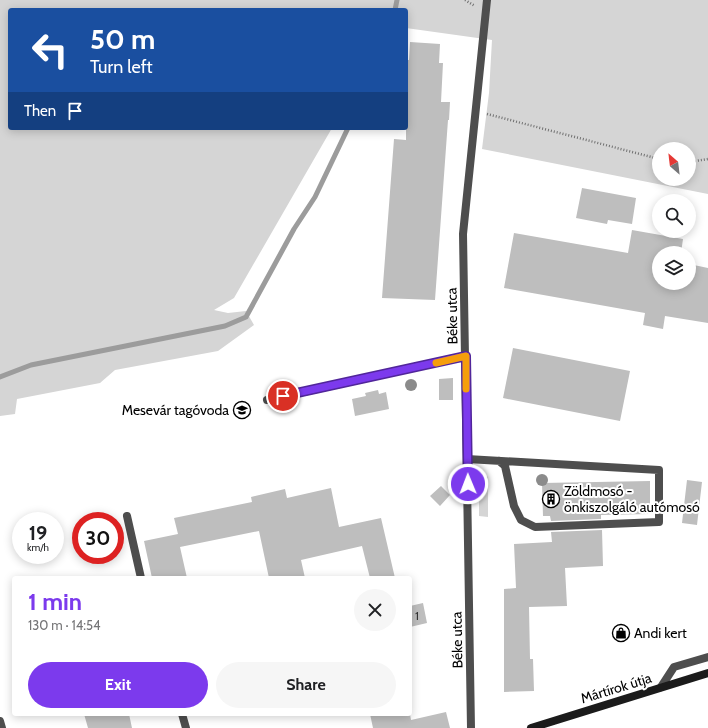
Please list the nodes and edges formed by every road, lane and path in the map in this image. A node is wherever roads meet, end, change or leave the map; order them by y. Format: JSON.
{"nodes":[{"id":1,"x":487,"y":0,"type":"edge"},
{"id":2,"x":474,"y":111,"type":"junction"},
{"id":3,"x":652,"y":157,"type":"edge"},
{"id":4,"x":708,"y":159,"type":"edge"},
{"id":5,"x":696,"y":161,"type":"edge"},
{"id":6,"x":466,"y":356,"type":"junction"},
{"id":7,"x":267,"y":400,"type":"dead end"},
{"id":8,"x":467,"y":459,"type":"junction"},
{"id":9,"x":499,"y":460,"type":"junction"},
{"id":10,"x":127,"y":516,"type":"dead end"},
{"id":11,"x":141,"y":576,"type":"edge"},
{"id":12,"x":708,"y":657,"type":"edge"},
{"id":13,"x":708,"y":673,"type":"edge"},
{"id":14,"x":661,"y":687,"type":"junction"},
{"id":15,"x":183,"y":716,"type":"edge"},
{"id":16,"x":0,"y":721,"type":"edge"},
{"id":17,"x":2,"y":728,"type":"edge"},
{"id":18,"x":186,"y":728,"type":"edge"},
{"id":19,"x":471,"y":728,"type":"edge"},
{"id":20,"x":531,"y":728,"type":"edge"}],
"edges":[{"from":1,"to":2,"type":"street","name":"Béke utca"},
{"from":2,"to":3,"type":"path"},
{"from":2,"to":6,"type":"street","name":"Béke utca"},
{"from":4,"to":5,"type":"path"},
{"from":6,"to":7,"type":"street"},
{"from":6,"to":8,"type":"street","name":"Béke utca"},
{"from":8,"to":9,"type":"street"},
{"from":8,"to":19,"type":"street","name":"Béke utca"},
{"from":9,"to":9,"type":"street"},
{"from":10,"to":11,"type":"street"},
{"from":12,"to":14,"type":"street"},
{"from":13,"to":14,"type":"main road","name":"Mártírok útja"},
{"from":14,"to":20,"type":"main road","name":"Mártírok útja"},
{"from":15,"to":18,"type":"street"},
{"from":16,"to":17,"type":"street"}]}
